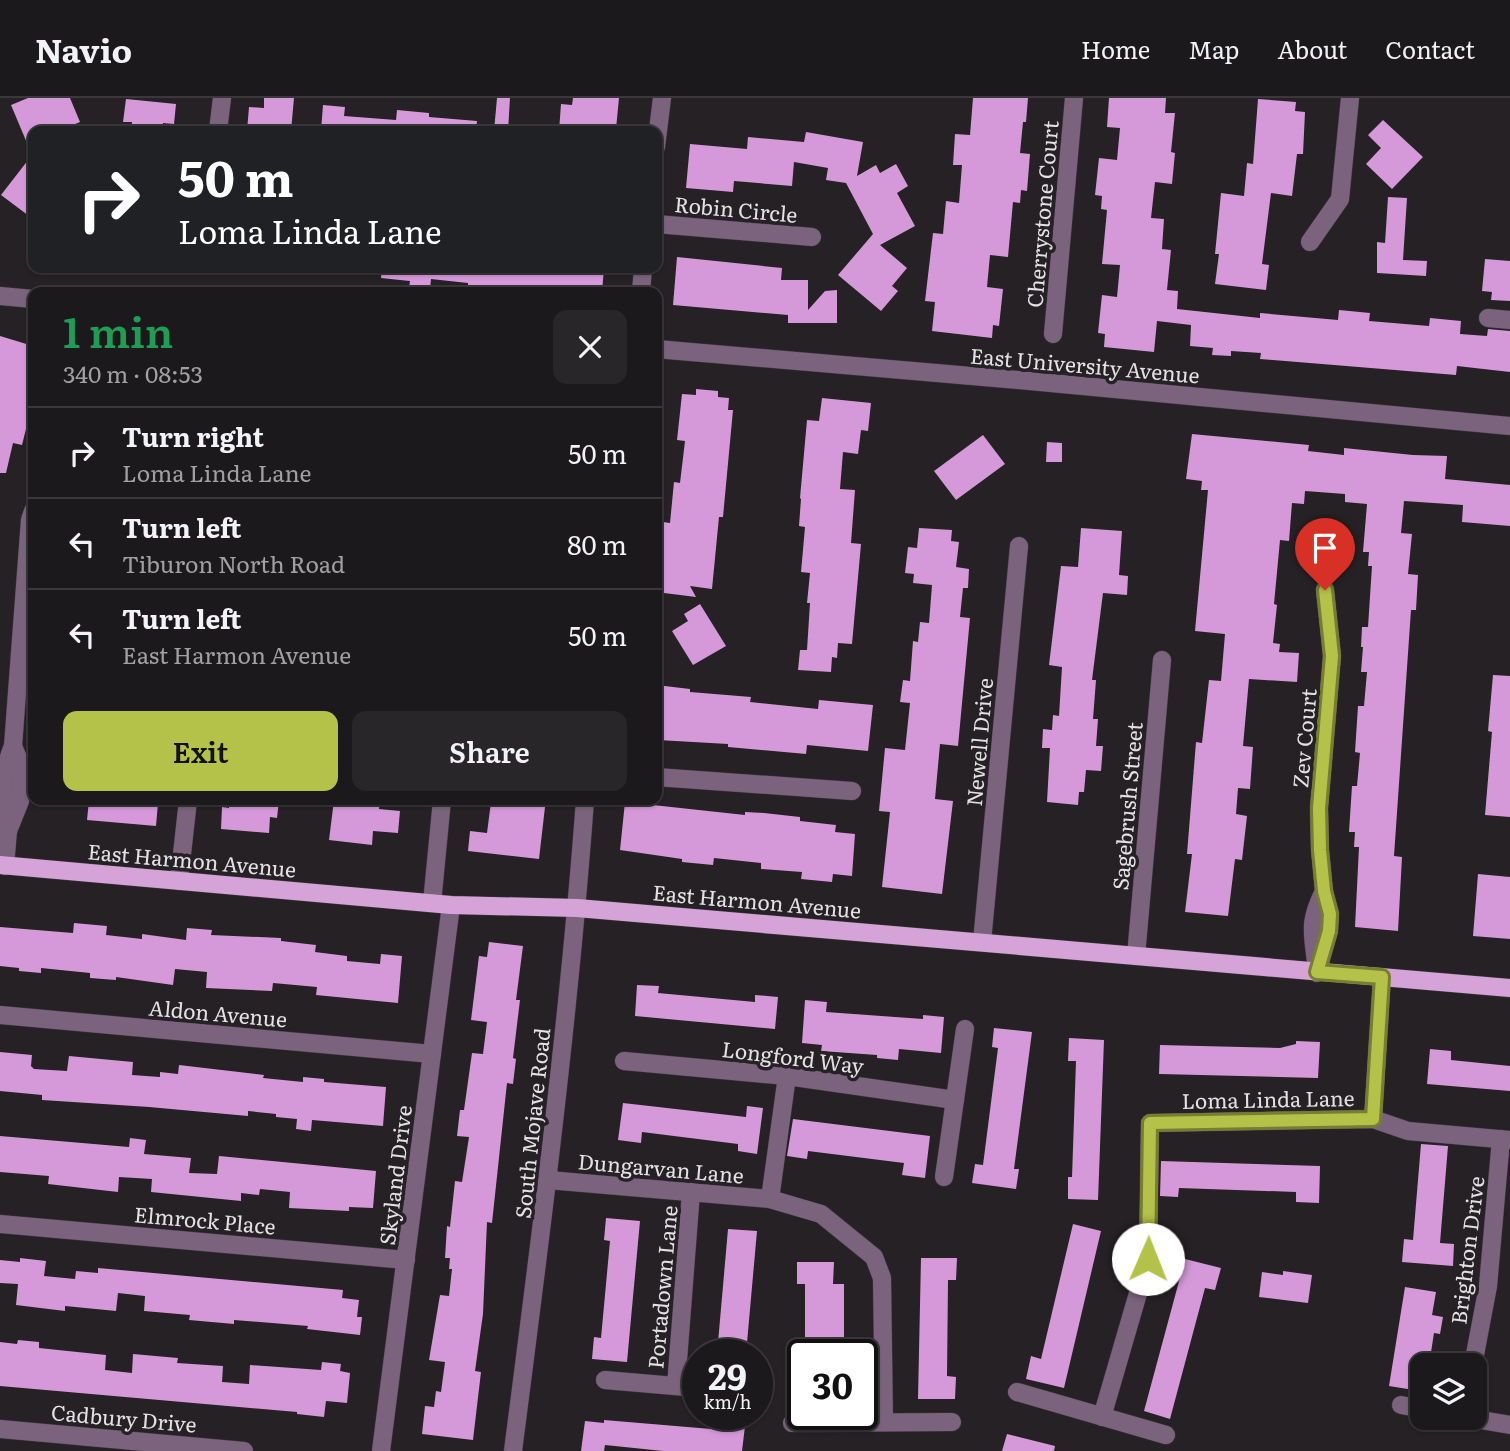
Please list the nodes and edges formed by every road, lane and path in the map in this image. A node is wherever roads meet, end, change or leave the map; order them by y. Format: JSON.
{"nodes":[{"id":1,"x":222,"y":98,"type":"edge"},
{"id":2,"x":662,"y":98,"type":"edge"},
{"id":3,"x":1074,"y":98,"type":"edge"},
{"id":4,"x":1350,"y":98,"type":"edge"},
{"id":5,"x":219,"y":126,"type":"edge"},
{"id":6,"x":659,"y":126,"type":"edge"},
{"id":7,"x":662,"y":224,"type":"edge"},
{"id":8,"x":812,"y":237,"type":"dead end"},
{"id":9,"x":1310,"y":242,"type":"dead end"},
{"id":10,"x":0,"y":296,"type":"edge"},
{"id":11,"x":28,"y":299,"type":"edge"},
{"id":12,"x":1488,"y":318,"type":"dead end"},
{"id":13,"x":1510,"y":320,"type":"edge"},
{"id":14,"x":1053,"y":334,"type":"dead end"},
{"id":15,"x":662,"y":350,"type":"edge"},
{"id":16,"x":1510,"y":426,"type":"edge"},
{"id":17,"x":1019,"y":546,"type":"dead end"},
{"id":18,"x":28,"y":547,"type":"edge"},
{"id":19,"x":1325,"y":590,"type":"dead end"},
{"id":20,"x":1162,"y":660,"type":"dead end"},
{"id":21,"x":662,"y":777,"type":"edge"},
{"id":22,"x":852,"y":790,"type":"dead end"},
{"id":23,"x":187,"y":805,"type":"edge"},
{"id":24,"x":442,"y":805,"type":"edge"},
{"id":25,"x":585,"y":805,"type":"edge"},
{"id":26,"x":2,"y":865,"type":"edge"},
{"id":27,"x":179,"y":881,"type":"junction"},
{"id":28,"x":432,"y":903,"type":"junction"},
{"id":29,"x":452,"y":905,"type":"junction"},
{"id":30,"x":577,"y":908,"type":"junction"},
{"id":31,"x":982,"y":942,"type":"junction"},
{"id":32,"x":1136,"y":956,"type":"junction"},
{"id":33,"x":1317,"y":972,"type":"junction"},
{"id":34,"x":1382,"y":977,"type":"junction"},
{"id":35,"x":1510,"y":988,"type":"edge"},
{"id":36,"x":0,"y":1015,"type":"edge"},
{"id":37,"x":965,"y":1029,"type":"dead end"},
{"id":38,"x":432,"y":1054,"type":"junction"},
{"id":39,"x":624,"y":1061,"type":"dead end"},
{"id":40,"x":787,"y":1076,"type":"junction"},
{"id":41,"x":955,"y":1100,"type":"junction"},
{"id":42,"x":1373,"y":1119,"type":"junction"},
{"id":43,"x":1505,"y":1140,"type":"edge"},
{"id":44,"x":944,"y":1177,"type":"dead end"},
{"id":45,"x":548,"y":1180,"type":"junction"},
{"id":46,"x":691,"y":1192,"type":"junction"},
{"id":47,"x":770,"y":1199,"type":"junction"},
{"id":48,"x":0,"y":1224,"type":"edge"},
{"id":49,"x":406,"y":1260,"type":"junction"},
{"id":50,"x":1475,"y":1353,"type":"edge"},
{"id":51,"x":605,"y":1380,"type":"dead end"},
{"id":52,"x":676,"y":1386,"type":"junction"},
{"id":53,"x":682,"y":1387,"type":"edge"},
{"id":54,"x":1017,"y":1392,"type":"dead end"},
{"id":55,"x":1401,"y":1405,"type":"dead end"},
{"id":56,"x":1410,"y":1407,"type":"edge"},
{"id":57,"x":1102,"y":1417,"type":"junction"},
{"id":58,"x":1487,"y":1421,"type":"edge"},
{"id":59,"x":878,"y":1422,"type":"edge"},
{"id":60,"x":884,"y":1422,"type":"junction"},
{"id":61,"x":953,"y":1422,"type":"dead end"},
{"id":62,"x":1510,"y":1425,"type":"edge"},
{"id":63,"x":0,"y":1429,"type":"edge"},
{"id":64,"x":1167,"y":1435,"type":"dead end"},
{"id":65,"x":244,"y":1451,"type":"edge"},
{"id":66,"x":381,"y":1451,"type":"edge"},
{"id":67,"x":513,"y":1451,"type":"edge"}],
"edges":[{"from":1,"to":5,"type":"street"},
{"from":2,"to":6,"type":"street"},
{"from":3,"to":14,"type":"street","name":"Cherrystone Court"},
{"from":4,"to":9,"type":"street"},
{"from":7,"to":8,"type":"street","name":"Robin Circle"},
{"from":10,"to":11,"type":"street"},
{"from":12,"to":13,"type":"street"},
{"from":15,"to":16,"type":"street","name":"East University Avenue"},
{"from":17,"to":31,"type":"street","name":"Newell Drive"},
{"from":18,"to":26,"type":"street"},
{"from":19,"to":33,"type":"street","name":"Zev Court"},
{"from":20,"to":32,"type":"street","name":"Sagebrush Street"},
{"from":21,"to":22,"type":"street"},
{"from":23,"to":27,"type":"street"},
{"from":24,"to":28,"type":"street"},
{"from":25,"to":30,"type":"street","name":"South Mojave Road"},
{"from":26,"to":27,"type":"main road","name":"East Harmon Avenue"},
{"from":27,"to":28,"type":"main road","name":"East Harmon Avenue"},
{"from":28,"to":29,"type":"main road","name":"East Harmon Avenue"},
{"from":29,"to":30,"type":"main road","name":"East Harmon Avenue"},
{"from":29,"to":38,"type":"street","name":"Skyland Drive"},
{"from":30,"to":31,"type":"main road","name":"East Harmon Avenue"},
{"from":30,"to":45,"type":"street","name":"South Mojave Road"},
{"from":31,"to":32,"type":"main road","name":"East Harmon Avenue"},
{"from":32,"to":33,"type":"main road","name":"East Harmon Avenue"},
{"from":33,"to":34,"type":"main road","name":"East Harmon Avenue"},
{"from":34,"to":35,"type":"main road","name":"East Harmon Avenue"},
{"from":34,"to":42,"type":"street"},
{"from":36,"to":38,"type":"street","name":"Aldon Avenue"},
{"from":37,"to":41,"type":"street"},
{"from":38,"to":49,"type":"street","name":"Skyland Drive"},
{"from":39,"to":40,"type":"street","name":"Longford Way"},
{"from":40,"to":41,"type":"street","name":"Longford Way"},
{"from":40,"to":47,"type":"street"},
{"from":41,"to":44,"type":"street"},
{"from":42,"to":43,"type":"street","name":"Loma Linda Lane"},
{"from":42,"to":57,"type":"street","name":"Loma Linda Lane"},
{"from":43,"to":50,"type":"street","name":"Brighton Drive"},
{"from":45,"to":46,"type":"street","name":"Dungarvan Lane"},
{"from":45,"to":67,"type":"street","name":"South Mojave Road"},
{"from":46,"to":47,"type":"street","name":"Dungarvan Lane"},
{"from":46,"to":52,"type":"street","name":"Portadown Lane"},
{"from":47,"to":60,"type":"street","name":"Dungarvan Lane"},
{"from":48,"to":49,"type":"street","name":"Elmrock Place"},
{"from":49,"to":66,"type":"street","name":"Skyland Drive"},
{"from":51,"to":52,"type":"street"},
{"from":52,"to":53,"type":"street"},
{"from":54,"to":57,"type":"street"},
{"from":55,"to":56,"type":"street"},
{"from":57,"to":64,"type":"street"},
{"from":58,"to":62,"type":"street"},
{"from":59,"to":60,"type":"street"},
{"from":60,"to":61,"type":"street"},
{"from":63,"to":65,"type":"street","name":"Cadbury Drive"}]}
